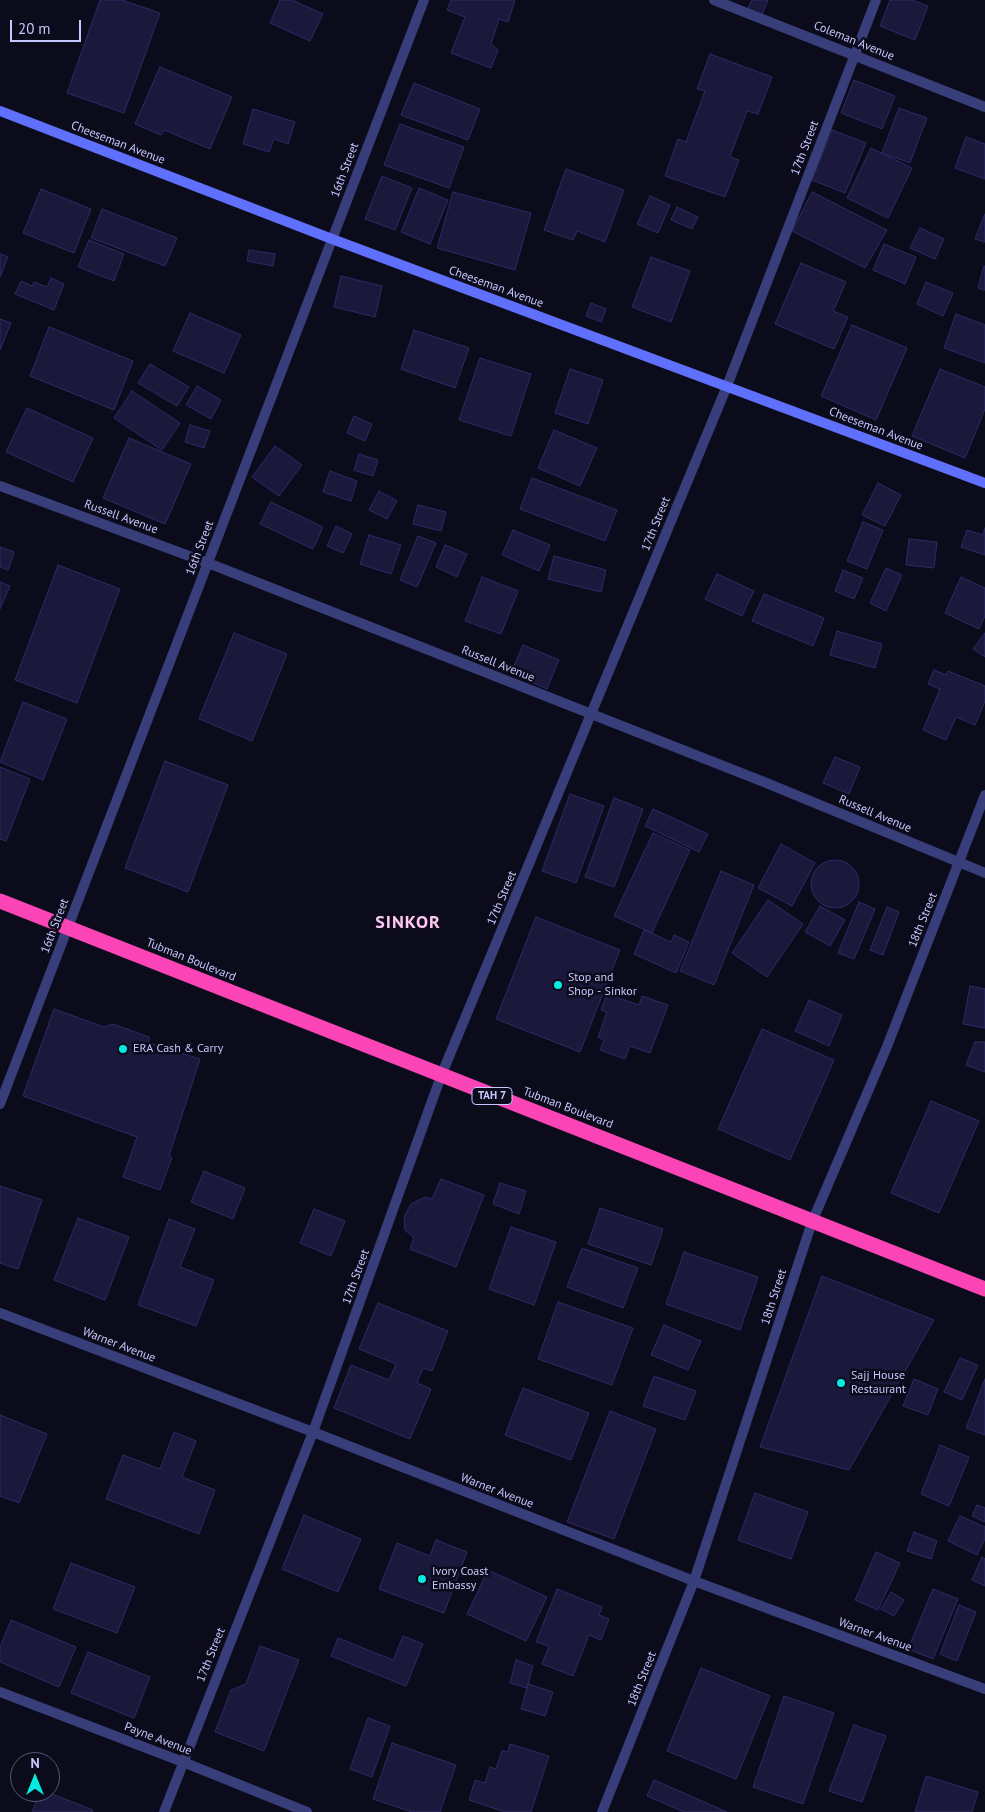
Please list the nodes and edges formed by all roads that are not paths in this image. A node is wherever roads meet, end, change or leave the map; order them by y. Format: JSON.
{"nodes":[{"id":1,"x":424,"y":0,"type":"edge"},
{"id":2,"x":714,"y":0,"type":"edge"},
{"id":3,"x":876,"y":0,"type":"edge"},
{"id":4,"x":854,"y":54,"type":"junction"},
{"id":5,"x":985,"y":107,"type":"edge"},
{"id":6,"x":0,"y":111,"type":"edge"},
{"id":7,"x":332,"y":239,"type":"junction"},
{"id":8,"x":727,"y":386,"type":"junction"},
{"id":9,"x":985,"y":483,"type":"edge"},
{"id":10,"x":0,"y":486,"type":"edge"},
{"id":11,"x":208,"y":563,"type":"junction"},
{"id":12,"x":592,"y":714,"type":"junction"},
{"id":13,"x":985,"y":795,"type":"edge"},
{"id":14,"x":959,"y":863,"type":"junction"},
{"id":15,"x":985,"y":873,"type":"edge"},
{"id":16,"x":0,"y":901,"type":"edge"},
{"id":17,"x":68,"y":927,"type":"junction"},
{"id":18,"x":442,"y":1076,"type":"junction"},
{"id":19,"x":0,"y":1104,"type":"edge"},
{"id":20,"x":812,"y":1222,"type":"junction"},
{"id":21,"x":985,"y":1289,"type":"edge"},
{"id":22,"x":0,"y":1313,"type":"edge"},
{"id":23,"x":313,"y":1432,"type":"junction"},
{"id":24,"x":694,"y":1581,"type":"junction"},
{"id":25,"x":985,"y":1689,"type":"edge"},
{"id":26,"x":0,"y":1692,"type":"edge"},
{"id":27,"x":183,"y":1762,"type":"junction"},
{"id":28,"x":164,"y":1812,"type":"edge"},
{"id":29,"x":307,"y":1812,"type":"edge"},
{"id":30,"x":602,"y":1812,"type":"edge"}],
"edges":[{"from":1,"to":7,"type":"street","name":"16th Street"},
{"from":2,"to":4,"type":"street","name":"Coleman Avenue"},
{"from":3,"to":4,"type":"street","name":"17th Street"},
{"from":4,"to":5,"type":"street","name":"Coleman Avenue"},
{"from":4,"to":8,"type":"street","name":"17th Street"},
{"from":6,"to":7,"type":"street","name":"Cheeseman Avenue"},
{"from":7,"to":8,"type":"street","name":"Cheeseman Avenue"},
{"from":7,"to":11,"type":"street","name":"16th Street"},
{"from":8,"to":9,"type":"street","name":"Cheeseman Avenue"},
{"from":8,"to":12,"type":"street","name":"17th Street"},
{"from":10,"to":11,"type":"street","name":"Russell Avenue"},
{"from":11,"to":12,"type":"street","name":"Russell Avenue"},
{"from":11,"to":17,"type":"street","name":"16th Street"},
{"from":12,"to":14,"type":"street","name":"Russell Avenue"},
{"from":12,"to":18,"type":"street","name":"17th Street"},
{"from":13,"to":14,"type":"street","name":"18th Street"},
{"from":14,"to":15,"type":"street","name":"Russell Avenue"},
{"from":14,"to":20,"type":"street","name":"18th Street"},
{"from":16,"to":17,"type":"highway","name":"Tubman Boulevard","number":"TAH 7"},
{"from":17,"to":18,"type":"highway","name":"Tubman Boulevard","number":"TAH 7"},
{"from":17,"to":19,"type":"street","name":"16th Street"},
{"from":18,"to":20,"type":"highway","name":"Tubman Boulevard","number":"TAH 7"},
{"from":18,"to":23,"type":"street","name":"17th Street"},
{"from":20,"to":21,"type":"highway","name":"Tubman Boulevard","number":"TAH 7"},
{"from":20,"to":24,"type":"street","name":"18th Street"},
{"from":22,"to":23,"type":"street","name":"Warner Avenue"},
{"from":23,"to":24,"type":"street","name":"Warner Avenue"},
{"from":23,"to":27,"type":"street","name":"17th Street"},
{"from":24,"to":25,"type":"street","name":"Warner Avenue"},
{"from":24,"to":30,"type":"street","name":"18th Street"},
{"from":26,"to":27,"type":"street","name":"Payne Avenue"},
{"from":27,"to":28,"type":"street","name":"17th Street"},
{"from":27,"to":29,"type":"street","name":"Payne Avenue"}]}
